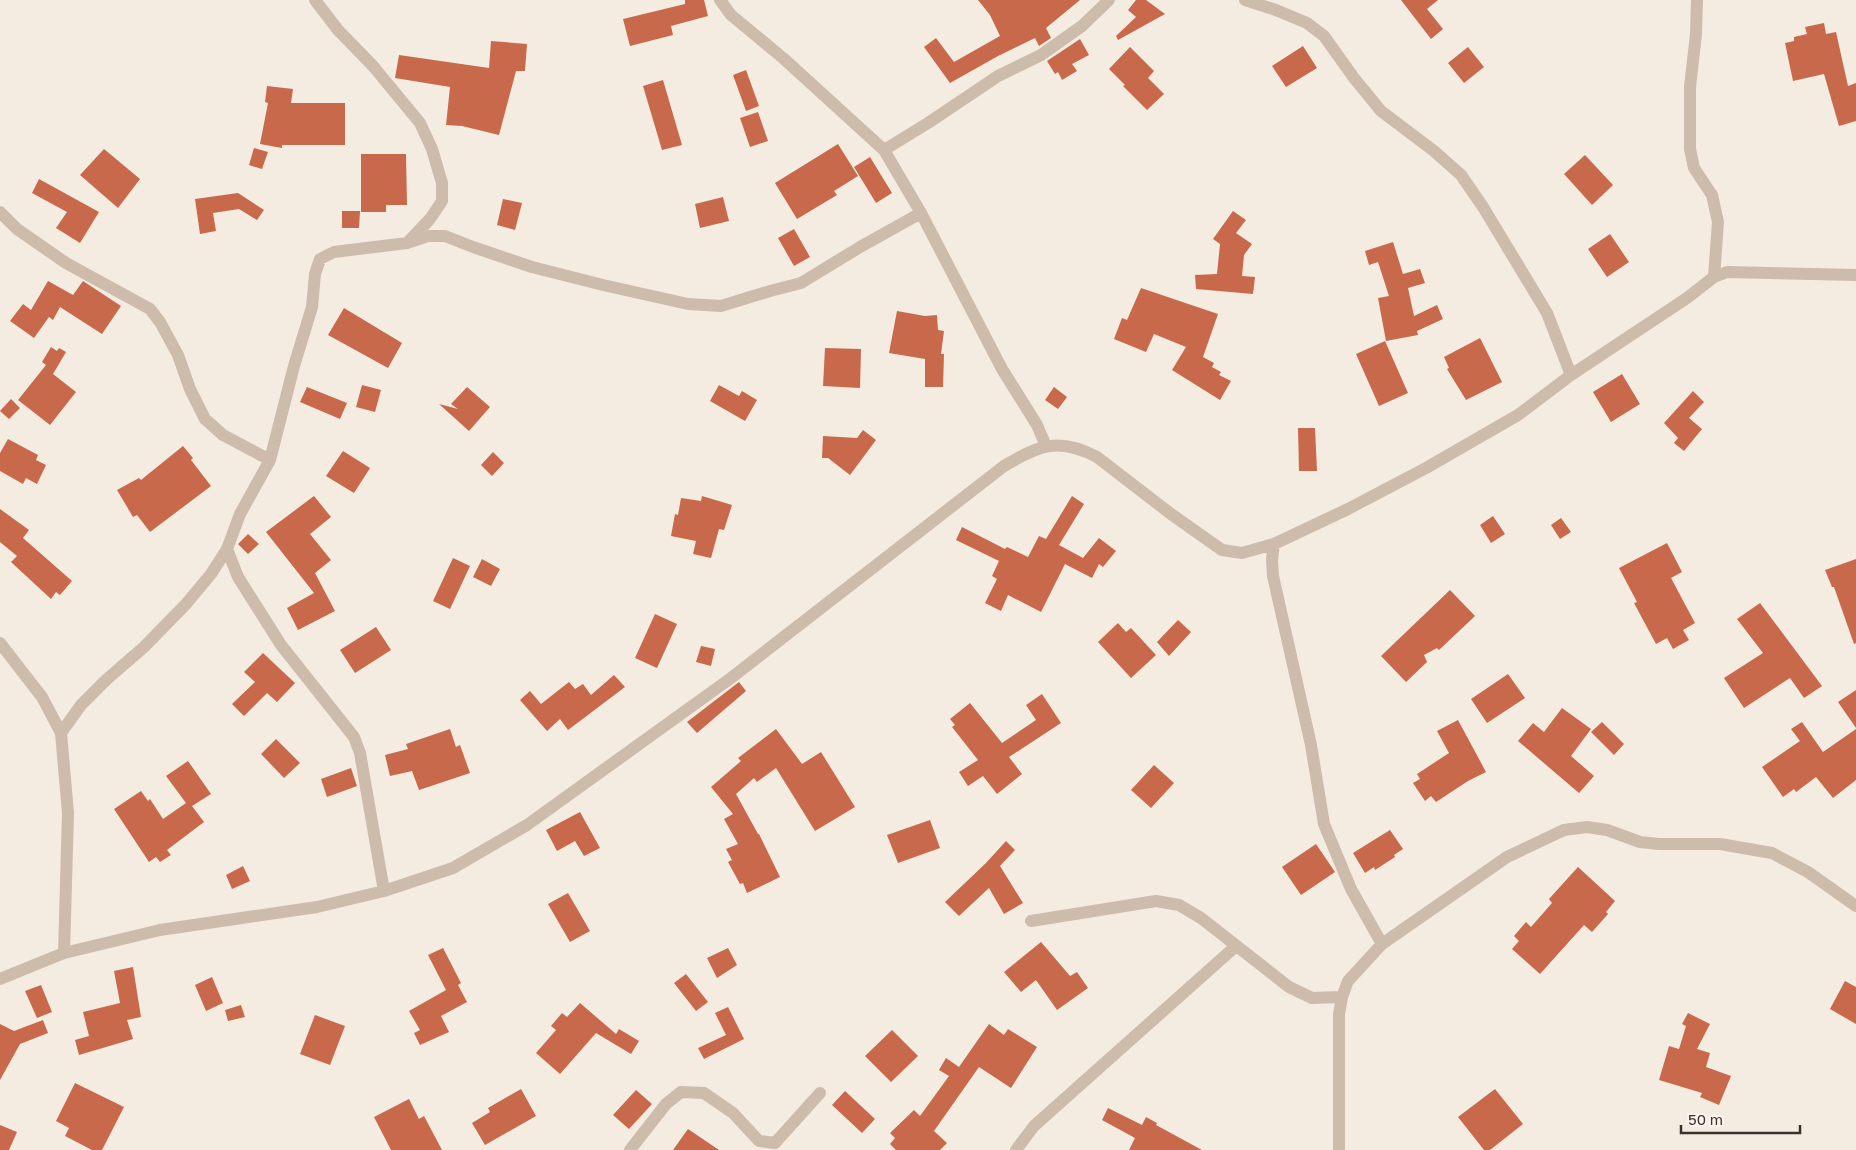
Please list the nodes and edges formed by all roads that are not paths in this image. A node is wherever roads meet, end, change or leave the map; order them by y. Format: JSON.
{"nodes":[{"id":1,"x":315,"y":0,"type":"edge"},
{"id":2,"x":720,"y":0,"type":"edge"},
{"id":3,"x":1109,"y":0,"type":"edge"},
{"id":4,"x":1245,"y":0,"type":"edge"},
{"id":5,"x":1697,"y":0,"type":"edge"},
{"id":6,"x":884,"y":150,"type":"junction"},
{"id":7,"x":0,"y":212,"type":"edge"},
{"id":8,"x":921,"y":213,"type":"junction"},
{"id":9,"x":407,"y":243,"type":"junction"},
{"id":10,"x":1856,"y":275,"type":"edge"},
{"id":11,"x":1714,"y":276,"type":"junction"},
{"id":12,"x":1570,"y":375,"type":"junction"},
{"id":13,"x":1046,"y":446,"type":"junction"},
{"id":14,"x":270,"y":460,"type":"junction"},
{"id":15,"x":1274,"y":544,"type":"junction"},
{"id":16,"x":227,"y":549,"type":"junction"},
{"id":17,"x":0,"y":644,"type":"edge"},
{"id":18,"x":62,"y":733,"type":"junction"},
{"id":19,"x":384,"y":891,"type":"junction"},
{"id":20,"x":1856,"y":906,"type":"edge"},
{"id":21,"x":1031,"y":921,"type":"dead end"},
{"id":22,"x":1382,"y":944,"type":"junction"},
{"id":23,"x":1236,"y":946,"type":"junction"},
{"id":24,"x":64,"y":953,"type":"junction"},
{"id":25,"x":0,"y":979,"type":"edge"},
{"id":26,"x":1342,"y":997,"type":"junction"},
{"id":27,"x":820,"y":1093,"type":"dead end"},
{"id":28,"x":630,"y":1150,"type":"edge"},
{"id":29,"x":1016,"y":1150,"type":"edge"},
{"id":30,"x":1339,"y":1150,"type":"edge"}],
"edges":[{"from":1,"to":9,"type":"street"},
{"from":2,"to":6,"type":"street"},
{"from":3,"to":6,"type":"street"},
{"from":4,"to":12,"type":"street"},
{"from":5,"to":11,"type":"street"},
{"from":6,"to":8,"type":"street"},
{"from":7,"to":14,"type":"street"},
{"from":8,"to":9,"type":"street"},
{"from":8,"to":13,"type":"street"},
{"from":9,"to":14,"type":"street"},
{"from":10,"to":11,"type":"street"},
{"from":11,"to":12,"type":"street"},
{"from":12,"to":15,"type":"street"},
{"from":13,"to":15,"type":"street"},
{"from":13,"to":19,"type":"street"},
{"from":14,"to":16,"type":"street"},
{"from":15,"to":22,"type":"street"},
{"from":16,"to":18,"type":"street"},
{"from":16,"to":19,"type":"street"},
{"from":17,"to":18,"type":"street"},
{"from":18,"to":24,"type":"street"},
{"from":19,"to":24,"type":"street"},
{"from":20,"to":22,"type":"street"},
{"from":21,"to":23,"type":"street"},
{"from":22,"to":26,"type":"street"},
{"from":23,"to":26,"type":"street"},
{"from":23,"to":29,"type":"street"},
{"from":24,"to":25,"type":"street"},
{"from":26,"to":30,"type":"street"},
{"from":27,"to":28,"type":"street"}]}
